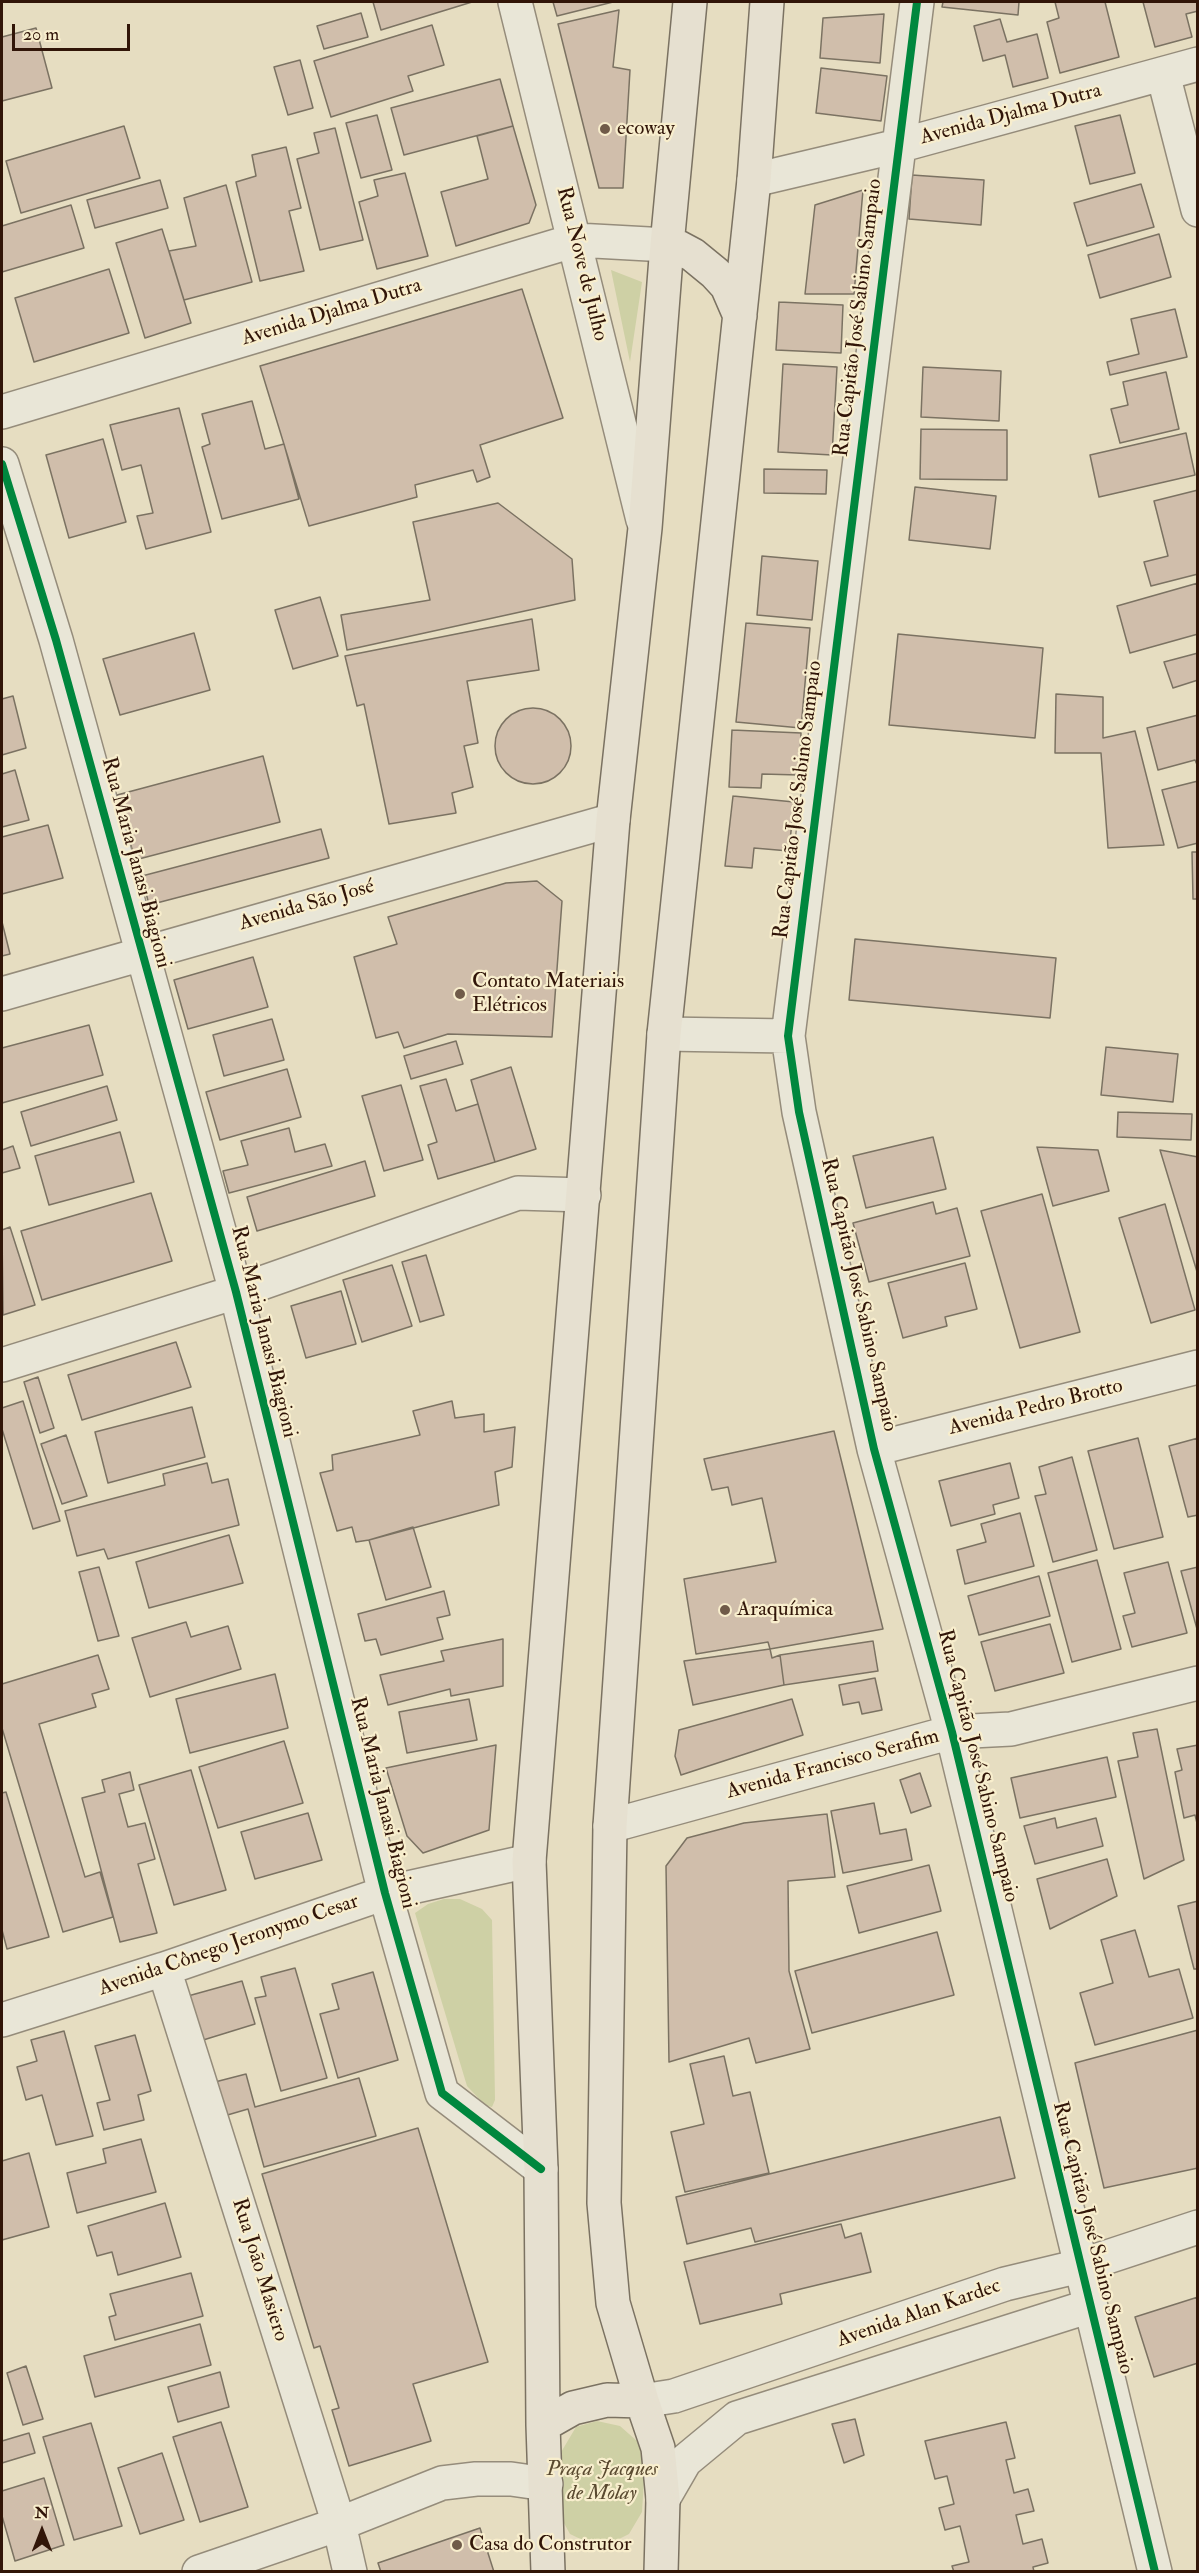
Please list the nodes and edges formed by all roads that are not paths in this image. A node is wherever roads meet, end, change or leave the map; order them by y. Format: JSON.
{"nodes":[{"id":1,"x":515,"y":2,"type":"edge"},
{"id":2,"x":690,"y":2,"type":"edge"},
{"id":3,"x":767,"y":2,"type":"edge"},
{"id":4,"x":917,"y":2,"type":"edge"},
{"id":5,"x":1197,"y":64,"type":"edge"},
{"id":6,"x":1164,"y":74,"type":"junction"},
{"id":7,"x":898,"y":146,"type":"junction"},
{"id":8,"x":754,"y":180,"type":"junction"},
{"id":9,"x":1197,"y":210,"type":"edge"},
{"id":10,"x":576,"y":240,"type":"junction"},
{"id":11,"x":667,"y":245,"type":"junction"},
{"id":12,"x":740,"y":315,"type":"junction"},
{"id":13,"x":2,"y":412,"type":"edge"},
{"id":14,"x":2,"y":464,"type":"edge"},
{"id":15,"x":645,"y":528,"type":"junction"},
{"id":16,"x":613,"y":820,"type":"junction"},
{"id":17,"x":141,"y":953,"type":"junction"},
{"id":18,"x":2,"y":994,"type":"edge"},
{"id":19,"x":664,"y":1034,"type":"junction"},
{"id":20,"x":788,"y":1036,"type":"junction"},
{"id":21,"x":584,"y":1195,"type":"junction"},
{"id":22,"x":236,"y":1292,"type":"junction"},
{"id":23,"x":2,"y":1365,"type":"edge"},
{"id":24,"x":1197,"y":1367,"type":"edge"},
{"id":25,"x":874,"y":1449,"type":"junction"},
{"id":26,"x":1197,"y":1683,"type":"edge"},
{"id":27,"x":952,"y":1732,"type":"junction"},
{"id":28,"x":610,"y":1826,"type":"junction"},
{"id":29,"x":529,"y":1861,"type":"junction"},
{"id":30,"x":385,"y":1893,"type":"junction"},
{"id":31,"x":164,"y":1970,"type":"junction"},
{"id":32,"x":2,"y":2020,"type":"edge"},
{"id":33,"x":541,"y":2169,"type":"junction"},
{"id":34,"x":1197,"y":2227,"type":"edge"},
{"id":35,"x":1080,"y":2266,"type":"junction"},
{"id":36,"x":1090,"y":2306,"type":"junction"},
{"id":37,"x":642,"y":2401,"type":"junction"},
{"id":38,"x":543,"y":2426,"type":"junction"},
{"id":39,"x":546,"y":2484,"type":"junction"},
{"id":40,"x":663,"y":2499,"type":"junction"},
{"id":41,"x":339,"y":2524,"type":"junction"},
{"id":42,"x":555,"y":2566,"type":"edge"},
{"id":43,"x":654,"y":2566,"type":"edge"},
{"id":44,"x":199,"y":2571,"type":"edge"},
{"id":45,"x":350,"y":2571,"type":"edge"},
{"id":46,"x":1155,"y":2571,"type":"edge"}],
"edges":[{"from":1,"to":10,"type":"street","name":"Rua Nove de Julho"},
{"from":2,"to":11,"type":"main road"},
{"from":3,"to":8,"type":"main road"},
{"from":4,"to":7,"type":"street","name":"Rua Capitão José Sabino Sampaio"},
{"from":5,"to":6,"type":"street","name":"Avenida Djalma Dutra"},
{"from":6,"to":7,"type":"street","name":"Avenida Djalma Dutra"},
{"from":6,"to":9,"type":"street"},
{"from":7,"to":8,"type":"street","name":"Avenida Djalma Dutra"},
{"from":7,"to":20,"type":"street","name":"Rua Capitão José Sabino Sampaio"},
{"from":8,"to":12,"type":"main road"},
{"from":10,"to":11,"type":"street","name":"Avenida Djalma Dutra"},
{"from":10,"to":13,"type":"street","name":"Avenida Djalma Dutra"},
{"from":10,"to":15,"type":"street","name":"Rua Nove de Julho"},
{"from":11,"to":12,"type":"main road"},
{"from":11,"to":15,"type":"main road"},
{"from":12,"to":19,"type":"main road"},
{"from":14,"to":17,"type":"street","name":"Rua Maria Janasi Biagioni"},
{"from":15,"to":16,"type":"main road"},
{"from":16,"to":17,"type":"street","name":"Avenida São José"},
{"from":16,"to":21,"type":"main road"},
{"from":17,"to":18,"type":"street","name":"Avenida São José"},
{"from":17,"to":22,"type":"street","name":"Rua Maria Janasi Biagioni"},
{"from":19,"to":20,"type":"street"},
{"from":19,"to":28,"type":"main road"},
{"from":20,"to":25,"type":"street","name":"Rua Capitão José Sabino Sampaio"},
{"from":21,"to":22,"type":"street"},
{"from":21,"to":29,"type":"main road"},
{"from":22,"to":23,"type":"street"},
{"from":22,"to":30,"type":"street","name":"Rua Maria Janasi Biagioni"},
{"from":24,"to":25,"type":"street","name":"Avenida Pedro Brotto"},
{"from":25,"to":27,"type":"street","name":"Rua Capitão José Sabino Sampaio"},
{"from":26,"to":27,"type":"street","name":"Avenida Francisco Serafim"},
{"from":27,"to":28,"type":"street","name":"Avenida Francisco Serafim"},
{"from":27,"to":35,"type":"street","name":"Rua Capitão José Sabino Sampaio"},
{"from":28,"to":37,"type":"main road"},
{"from":29,"to":30,"type":"street","name":"Avenida Cônego Jeronymo Cesar"},
{"from":29,"to":33,"type":"main road"},
{"from":30,"to":31,"type":"street","name":"Avenida Cônego Jeronymo Cesar"},
{"from":30,"to":33,"type":"street","name":"Rua Maria Janasi Biagioni"},
{"from":31,"to":32,"type":"street","name":"Avenida Cônego Jeronymo Cesar"},
{"from":31,"to":41,"type":"street","name":"Rua João Masiero"},
{"from":33,"to":38,"type":"main road"},
{"from":34,"to":35,"type":"street","name":"Avenida Alan Kardec"},
{"from":35,"to":36,"type":"street","name":"Rua Capitão José Sabino Sampaio"},
{"from":35,"to":37,"type":"street","name":"Avenida Alan Kardec"},
{"from":36,"to":40,"type":"street","name":"Avenida Alan Kardec"},
{"from":36,"to":46,"type":"street","name":"Rua Capitão José Sabino Sampaio"},
{"from":37,"to":38,"type":"main road"},
{"from":37,"to":40,"type":"main road"},
{"from":38,"to":39,"type":"main road"},
{"from":39,"to":41,"type":"street"},
{"from":39,"to":42,"type":"main road"},
{"from":40,"to":43,"type":"main road"},
{"from":41,"to":44,"type":"street"},
{"from":41,"to":45,"type":"street","name":"Rua João Masiero"}]}
